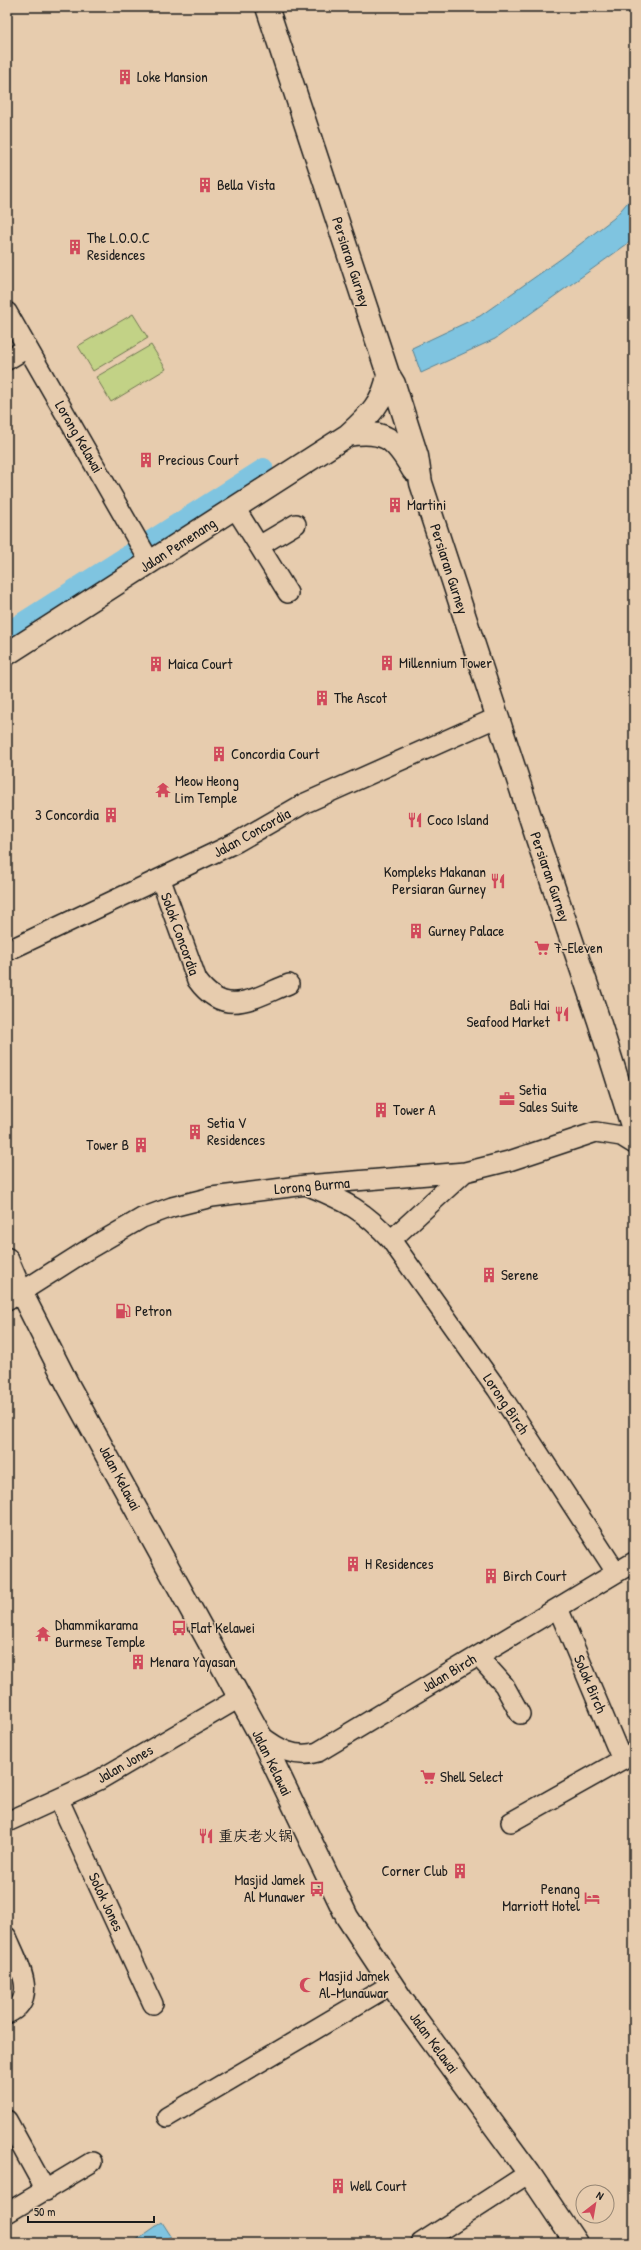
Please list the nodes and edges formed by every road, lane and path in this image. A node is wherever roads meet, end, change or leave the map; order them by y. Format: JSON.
{"nodes":[{"id":1,"x":267,"y":7,"type":"edge"},
{"id":2,"x":7,"y":312,"type":"edge"},
{"id":3,"x":28,"y":348,"type":"junction"},
{"id":4,"x":7,"y":360,"type":"edge"},
{"id":5,"x":388,"y":374,"type":"junction"},
{"id":6,"x":348,"y":435,"type":"junction"},
{"id":7,"x":421,"y":483,"type":"junction"},
{"id":8,"x":235,"y":508,"type":"junction"},
{"id":9,"x":296,"y":524,"type":"dead end"},
{"id":10,"x":259,"y":546,"type":"junction"},
{"id":11,"x":143,"y":549,"type":"junction"},
{"id":12,"x":288,"y":593,"type":"dead end"},
{"id":13,"x":7,"y":654,"type":"edge"},
{"id":14,"x":498,"y":717,"type":"junction"},
{"id":15,"x":161,"y":880,"type":"junction"},
{"id":16,"x":7,"y":951,"type":"edge"},
{"id":17,"x":289,"y":984,"type":"dead end"},
{"id":18,"x":634,"y":1132,"type":"edge"},
{"id":19,"x":634,"y":1144,"type":"edge"},
{"id":20,"x":465,"y":1172,"type":"junction"},
{"id":21,"x":306,"y":1185,"type":"junction"},
{"id":22,"x":391,"y":1240,"type":"junction"},
{"id":23,"x":7,"y":1259,"type":"edge"},
{"id":24,"x":14,"y":1296,"type":"edge"},
{"id":25,"x":634,"y":1562,"type":"edge"},
{"id":26,"x":616,"y":1572,"type":"junction"},
{"id":27,"x":558,"y":1608,"type":"junction"},
{"id":28,"x":478,"y":1656,"type":"junction"},
{"id":29,"x":239,"y":1698,"type":"junction"},
{"id":30,"x":520,"y":1714,"type":"dead end"},
{"id":31,"x":260,"y":1735,"type":"junction"},
{"id":32,"x":628,"y":1757,"type":"edge"},
{"id":33,"x":58,"y":1800,"type":"junction"},
{"id":34,"x":7,"y":1822,"type":"edge"},
{"id":35,"x":511,"y":1822,"type":"dead end"},
{"id":36,"x":7,"y":1937,"type":"edge"},
{"id":37,"x":392,"y":1984,"type":"junction"},
{"id":38,"x":152,"y":2004,"type":"dead end"},
{"id":39,"x":7,"y":2014,"type":"edge"},
{"id":40,"x":167,"y":2117,"type":"dead end"},
{"id":41,"x":7,"y":2120,"type":"edge"},
{"id":42,"x":92,"y":2162,"type":"dead end"},
{"id":43,"x":529,"y":2173,"type":"junction"},
{"id":44,"x":46,"y":2191,"type":"junction"},
{"id":45,"x":7,"y":2213,"type":"edge"},
{"id":46,"x":421,"y":2243,"type":"edge"},
{"id":47,"x":576,"y":2243,"type":"edge"}],
"edges":[{"from":1,"to":5,"type":"main road","name":"Persiaran Gurney"},
{"from":2,"to":3,"type":"street","name":"Lorong Kelawai"},
{"from":3,"to":4,"type":"street"},
{"from":3,"to":11,"type":"street","name":"Lorong Kelawai"},
{"from":5,"to":6,"type":"main road","name":"Jalan Pemenang"},
{"from":5,"to":7,"type":"main road","name":"Persiaran Gurney"},
{"from":6,"to":7,"type":"main road","name":"Jalan Pemenang"},
{"from":6,"to":8,"type":"main road","name":"Jalan Pemenang"},
{"from":7,"to":14,"type":"main road","name":"Persiaran Gurney"},
{"from":8,"to":10,"type":"street"},
{"from":8,"to":11,"type":"main road","name":"Jalan Pemenang"},
{"from":9,"to":10,"type":"street"},
{"from":10,"to":12,"type":"street"},
{"from":11,"to":13,"type":"main road","name":"Jalan Pemenang"},
{"from":14,"to":15,"type":"street","name":"Jalan Concordia"},
{"from":14,"to":18,"type":"main road","name":"Persiaran Gurney"},
{"from":15,"to":16,"type":"street","name":"Jalan Concordia"},
{"from":15,"to":17,"type":"street","name":"Solok Concordia"},
{"from":19,"to":20,"type":"street","name":"Lorong Burma"},
{"from":20,"to":21,"type":"street","name":"Lorong Burma"},
{"from":20,"to":22,"type":"street"},
{"from":21,"to":22,"type":"street","name":"Lorong Birch"},
{"from":21,"to":24,"type":"street","name":"Lorong Burma"},
{"from":22,"to":26,"type":"street","name":"Lorong Birch"},
{"from":23,"to":24,"type":"main road","name":"Jalan Kelawai"},
{"from":24,"to":29,"type":"main road","name":"Jalan Kelawai"},
{"from":25,"to":26,"type":"street","name":"Jalan Birch"},
{"from":26,"to":27,"type":"street","name":"Jalan Birch"},
{"from":27,"to":28,"type":"street","name":"Jalan Birch"},
{"from":27,"to":32,"type":"street","name":"Solok Birch"},
{"from":28,"to":30,"type":"street"},
{"from":28,"to":31,"type":"street","name":"Jalan Birch"},
{"from":29,"to":31,"type":"main road","name":"Jalan Kelawai"},
{"from":29,"to":33,"type":"street","name":"Jalan Jones"},
{"from":31,"to":37,"type":"main road","name":"Jalan Kelawai"},
{"from":32,"to":35,"type":"street","name":"Solok Birch"},
{"from":33,"to":34,"type":"street","name":"Jalan Jones"},
{"from":33,"to":38,"type":"street","name":"Solok Jones"},
{"from":36,"to":39,"type":"street"},
{"from":37,"to":40,"type":"street"},
{"from":37,"to":43,"type":"main road","name":"Jalan Kelawai"},
{"from":41,"to":44,"type":"street"},
{"from":42,"to":44,"type":"street"},
{"from":43,"to":46,"type":"street"},
{"from":43,"to":47,"type":"main road","name":"Jalan Kelawai"},
{"from":44,"to":45,"type":"street"}]}
